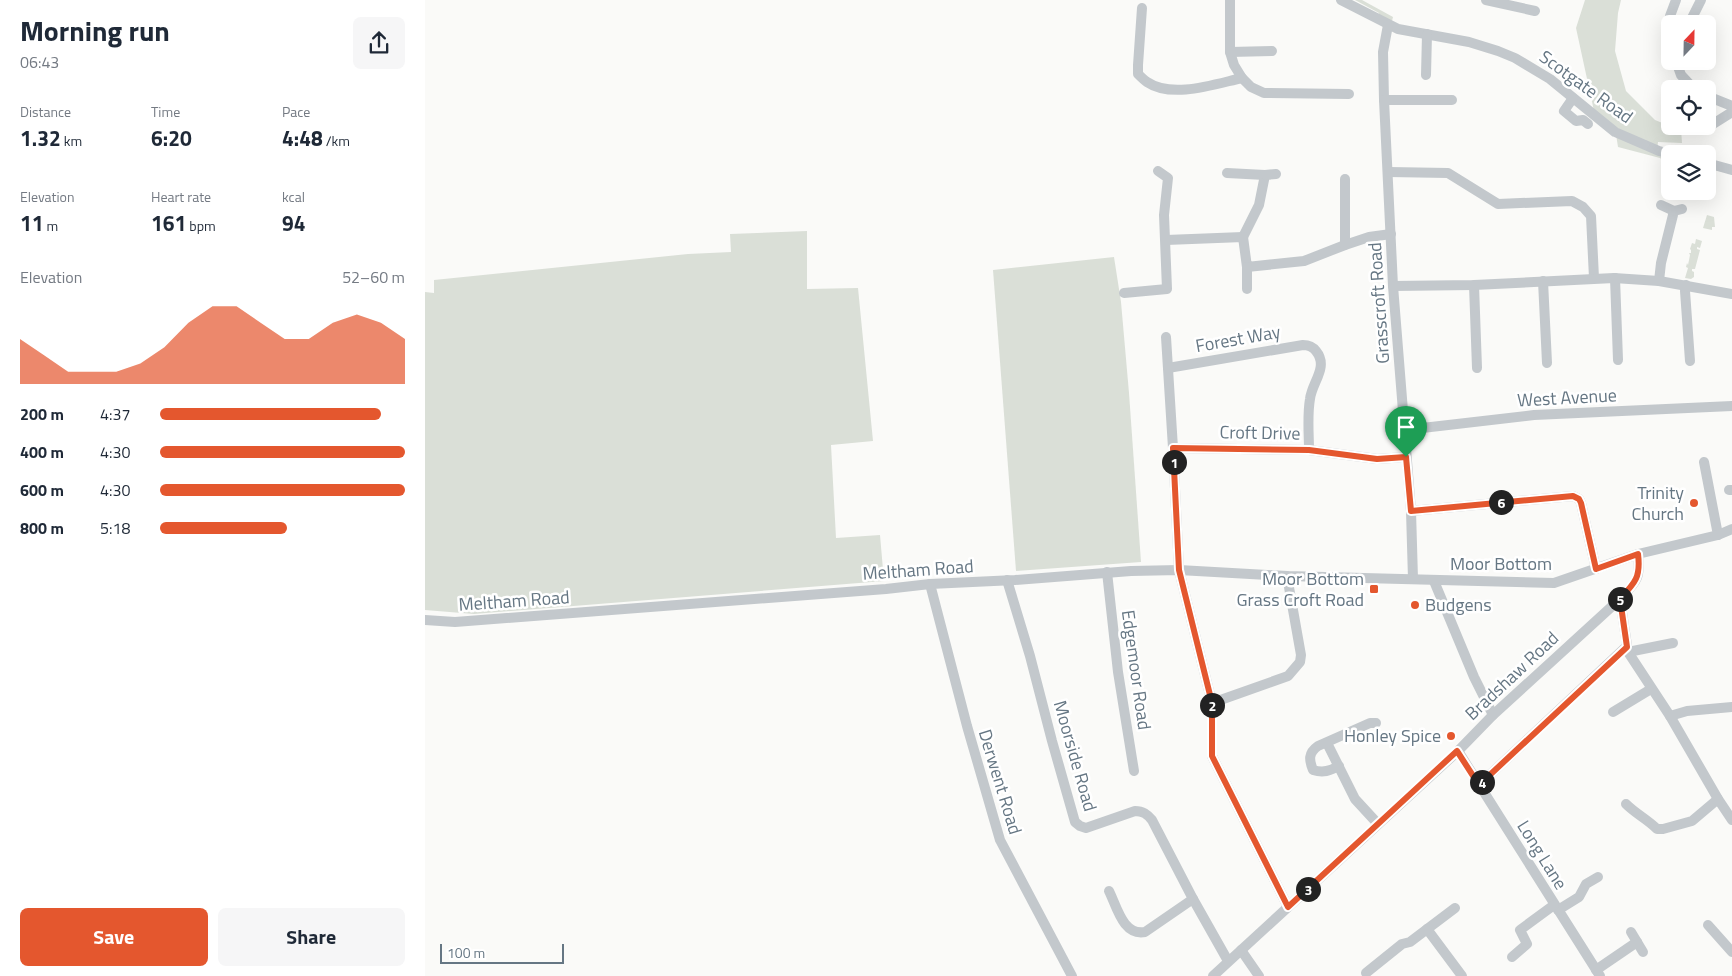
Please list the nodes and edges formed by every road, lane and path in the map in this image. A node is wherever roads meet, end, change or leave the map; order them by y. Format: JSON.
{"nodes":[{"id":1,"x":1230,"y":0,"type":"edge"},
{"id":2,"x":1341,"y":0,"type":"edge"},
{"id":3,"x":1486,"y":0,"type":"edge"},
{"id":4,"x":1676,"y":0,"type":"edge"},
{"id":5,"x":1701,"y":0,"type":"edge"},
{"id":6,"x":1524,"y":4,"type":"edge"},
{"id":7,"x":1142,"y":8,"type":"dead end"},
{"id":8,"x":1535,"y":11,"type":"dead end"},
{"id":9,"x":1671,"y":15,"type":"edge"},
{"id":10,"x":1694,"y":15,"type":"edge"},
{"id":11,"x":1388,"y":25,"type":"junction"},
{"id":12,"x":1427,"y":34,"type":"junction"},
{"id":13,"x":1272,"y":51,"type":"dead end"},
{"id":14,"x":1230,"y":52,"type":"junction"},
{"id":15,"x":1426,"y":75,"type":"dead end"},
{"id":16,"x":1242,"y":78,"type":"junction"},
{"id":17,"x":1349,"y":94,"type":"dead end"},
{"id":18,"x":1573,"y":98,"type":"junction"},
{"id":19,"x":1384,"y":100,"type":"junction"},
{"id":20,"x":1452,"y":100,"type":"dead end"},
{"id":21,"x":1716,"y":100,"type":"edge"},
{"id":22,"x":1732,"y":106,"type":"edge"},
{"id":23,"x":1732,"y":112,"type":"edge"},
{"id":24,"x":1716,"y":122,"type":"edge"},
{"id":25,"x":1588,"y":124,"type":"dead end"},
{"id":26,"x":1661,"y":152,"type":"edge"},
{"id":27,"x":1716,"y":166,"type":"edge"},
{"id":28,"x":1732,"y":170,"type":"edge"},
{"id":29,"x":1158,"y":171,"type":"dead end"},
{"id":30,"x":1389,"y":172,"type":"junction"},
{"id":31,"x":1227,"y":173,"type":"dead end"},
{"id":32,"x":1345,"y":179,"type":"dead end"},
{"id":33,"x":1661,"y":205,"type":"dead end"},
{"id":34,"x":1391,"y":234,"type":"junction"},
{"id":35,"x":1243,"y":237,"type":"junction"},
{"id":36,"x":1166,"y":240,"type":"junction"},
{"id":37,"x":1345,"y":244,"type":"junction"},
{"id":38,"x":1247,"y":267,"type":"junction"},
{"id":39,"x":1593,"y":278,"type":"junction"},
{"id":40,"x":1615,"y":278,"type":"junction"},
{"id":41,"x":1543,"y":281,"type":"junction"},
{"id":42,"x":1659,"y":281,"type":"junction"},
{"id":43,"x":1474,"y":285,"type":"junction"},
{"id":44,"x":1686,"y":285,"type":"junction"},
{"id":45,"x":1393,"y":286,"type":"junction"},
{"id":46,"x":1247,"y":289,"type":"dead end"},
{"id":47,"x":1124,"y":293,"type":"dead end"},
{"id":48,"x":1732,"y":294,"type":"edge"},
{"id":49,"x":1166,"y":337,"type":"dead end"},
{"id":50,"x":1618,"y":360,"type":"dead end"},
{"id":51,"x":1690,"y":360,"type":"dead end"},
{"id":52,"x":1547,"y":363,"type":"dead end"},
{"id":53,"x":1168,"y":368,"type":"junction"},
{"id":54,"x":1477,"y":368,"type":"dead end"},
{"id":55,"x":1732,"y":406,"type":"edge"},
{"id":56,"x":1405,"y":430,"type":"junction"},
{"id":57,"x":1173,"y":448,"type":"junction"},
{"id":58,"x":1309,"y":450,"type":"junction"},
{"id":59,"x":1406,"y":457,"type":"junction"},
{"id":60,"x":1704,"y":462,"type":"dead end"},
{"id":61,"x":1411,"y":511,"type":"junction"},
{"id":62,"x":1732,"y":530,"type":"edge"},
{"id":63,"x":1717,"y":535,"type":"junction"},
{"id":64,"x":1638,"y":554,"type":"junction"},
{"id":65,"x":1596,"y":569,"type":"junction"},
{"id":66,"x":1179,"y":570,"type":"junction"},
{"id":67,"x":1107,"y":572,"type":"junction"},
{"id":68,"x":1287,"y":576,"type":"junction"},
{"id":69,"x":1413,"y":579,"type":"junction"},
{"id":70,"x":1007,"y":580,"type":"junction"},
{"id":71,"x":1434,"y":580,"type":"junction"},
{"id":72,"x":930,"y":584,"type":"junction"},
{"id":73,"x":1620,"y":599,"type":"junction"},
{"id":74,"x":425,"y":620,"type":"edge"},
{"id":75,"x":1673,"y":642,"type":"dead end"},
{"id":76,"x":1627,"y":650,"type":"junction"},
{"id":77,"x":1651,"y":689,"type":"junction"},
{"id":78,"x":1212,"y":703,"type":"junction"},
{"id":79,"x":1732,"y":707,"type":"edge"},
{"id":80,"x":1613,"y":712,"type":"dead end"},
{"id":81,"x":1493,"y":715,"type":"junction"},
{"id":82,"x":1669,"y":716,"type":"junction"},
{"id":83,"x":1376,"y":723,"type":"dead end"},
{"id":84,"x":1327,"y":743,"type":"junction"},
{"id":85,"x":1457,"y":751,"type":"junction"},
{"id":86,"x":1339,"y":766,"type":"junction"},
{"id":87,"x":1134,"y":771,"type":"dead end"},
{"id":88,"x":1479,"y":785,"type":"junction"},
{"id":89,"x":1718,"y":800,"type":"junction"},
{"id":90,"x":1626,"y":804,"type":"dead end"},
{"id":91,"x":1732,"y":820,"type":"edge"},
{"id":92,"x":1378,"y":824,"type":"junction"},
{"id":93,"x":1597,"y":877,"type":"dead end"},
{"id":94,"x":1109,"y":892,"type":"dead end"},
{"id":95,"x":1193,"y":899,"type":"junction"},
{"id":96,"x":1288,"y":907,"type":"junction"},
{"id":97,"x":1455,"y":908,"type":"dead end"},
{"id":98,"x":1556,"y":908,"type":"junction"},
{"id":99,"x":1708,"y":925,"type":"dead end"},
{"id":100,"x":1427,"y":929,"type":"junction"},
{"id":101,"x":1631,"y":932,"type":"dead end"},
{"id":102,"x":1637,"y":942,"type":"junction"},
{"id":103,"x":1241,"y":950,"type":"junction"},
{"id":104,"x":1643,"y":952,"type":"dead end"},
{"id":105,"x":1732,"y":952,"type":"edge"},
{"id":106,"x":1512,"y":957,"type":"dead end"},
{"id":107,"x":1229,"y":962,"type":"junction"},
{"id":108,"x":1366,"y":972,"type":"dead end"},
{"id":109,"x":1598,"y":973,"type":"edge"},
{"id":110,"x":1071,"y":976,"type":"edge"},
{"id":111,"x":1213,"y":976,"type":"edge"},
{"id":112,"x":1259,"y":976,"type":"edge"},
{"id":113,"x":1462,"y":976,"type":"edge"}],
"edges":[{"from":1,"to":14,"type":"street"},
{"from":2,"to":11,"type":"street","name":"Scotgate Road"},
{"from":3,"to":6,"type":"street"},
{"from":4,"to":9,"type":"street"},
{"from":5,"to":10,"type":"street"},
{"from":6,"to":8,"type":"street"},
{"from":7,"to":16,"type":"street"},
{"from":11,"to":12,"type":"street","name":"Scotgate Road"},
{"from":11,"to":19,"type":"street","name":"Grasscroft Road"},
{"from":12,"to":15,"type":"street"},
{"from":12,"to":18,"type":"street","name":"Scotgate Road"},
{"from":13,"to":14,"type":"street"},
{"from":14,"to":16,"type":"street"},
{"from":16,"to":17,"type":"street"},
{"from":18,"to":25,"type":"street"},
{"from":18,"to":26,"type":"street","name":"Scotgate Road"},
{"from":19,"to":20,"type":"street"},
{"from":19,"to":30,"type":"street","name":"Grasscroft Road"},
{"from":21,"to":22,"type":"street"},
{"from":23,"to":24,"type":"street"},
{"from":27,"to":28,"type":"street"},
{"from":29,"to":36,"type":"street"},
{"from":30,"to":34,"type":"street","name":"Grasscroft Road"},
{"from":30,"to":39,"type":"street"},
{"from":31,"to":35,"type":"street"},
{"from":32,"to":37,"type":"street"},
{"from":33,"to":42,"type":"street"},
{"from":34,"to":37,"type":"street"},
{"from":34,"to":45,"type":"street","name":"Grasscroft Road"},
{"from":35,"to":36,"type":"street"},
{"from":35,"to":38,"type":"street"},
{"from":36,"to":47,"type":"street"},
{"from":37,"to":38,"type":"street"},
{"from":38,"to":46,"type":"street"},
{"from":39,"to":40,"type":"street"},
{"from":39,"to":41,"type":"street"},
{"from":40,"to":42,"type":"street"},
{"from":40,"to":50,"type":"street"},
{"from":41,"to":43,"type":"street"},
{"from":41,"to":52,"type":"street"},
{"from":42,"to":44,"type":"street"},
{"from":43,"to":45,"type":"street"},
{"from":43,"to":54,"type":"street"},
{"from":44,"to":48,"type":"street"},
{"from":44,"to":51,"type":"street"},
{"from":45,"to":56,"type":"street","name":"Grasscroft Road"},
{"from":49,"to":53,"type":"street"},
{"from":53,"to":57,"type":"street"},
{"from":53,"to":58,"type":"street","name":"Forest Way"},
{"from":55,"to":56,"type":"street","name":"West Avenue"},
{"from":56,"to":59,"type":"street","name":"Grasscroft Road"},
{"from":57,"to":58,"type":"street","name":"Croft Drive"},
{"from":57,"to":66,"type":"street"},
{"from":58,"to":59,"type":"street","name":"Croft Drive"},
{"from":59,"to":61,"type":"street","name":"Grasscroft Road"},
{"from":60,"to":63,"type":"street"},
{"from":61,"to":65,"type":"street"},
{"from":61,"to":69,"type":"street","name":"Grasscroft Road"},
{"from":62,"to":63,"type":"street","name":"Moor Bottom"},
{"from":63,"to":64,"type":"street","name":"Moor Bottom"},
{"from":64,"to":65,"type":"street","name":"Moor Bottom"},
{"from":64,"to":73,"type":"street","name":"Bradshaw Road"},
{"from":65,"to":71,"type":"street","name":"Moor Bottom"},
{"from":66,"to":67,"type":"street","name":"Meltham Road"},
{"from":66,"to":68,"type":"street","name":"Meltham Road"},
{"from":66,"to":78,"type":"street"},
{"from":67,"to":70,"type":"street","name":"Meltham Road"},
{"from":67,"to":87,"type":"street","name":"Edgemoor Road"},
{"from":68,"to":69,"type":"street","name":"Meltham Road"},
{"from":68,"to":78,"type":"street"},
{"from":69,"to":71,"type":"street","name":"Moor Bottom"},
{"from":70,"to":72,"type":"street","name":"Meltham Road"},
{"from":70,"to":95,"type":"street","name":"Moorside Road"},
{"from":71,"to":81,"type":"street"},
{"from":72,"to":74,"type":"street","name":"Meltham Road"},
{"from":72,"to":110,"type":"street","name":"Derwent Road"},
{"from":73,"to":76,"type":"street"},
{"from":73,"to":81,"type":"street","name":"Bradshaw Road"},
{"from":75,"to":76,"type":"street"},
{"from":76,"to":77,"type":"street"},
{"from":76,"to":88,"type":"street"},
{"from":77,"to":80,"type":"street"},
{"from":77,"to":82,"type":"street"},
{"from":78,"to":96,"type":"street"},
{"from":79,"to":82,"type":"street"},
{"from":81,"to":85,"type":"street","name":"Bradshaw Road"},
{"from":82,"to":89,"type":"street"},
{"from":83,"to":84,"type":"street"},
{"from":84,"to":86,"type":"street"},
{"from":84,"to":86,"type":"street"},
{"from":85,"to":88,"type":"street","name":"Long Lane"},
{"from":85,"to":92,"type":"street","name":"Bradshaw Road"},
{"from":86,"to":92,"type":"street"},
{"from":88,"to":98,"type":"street","name":"Long Lane"},
{"from":89,"to":90,"type":"street"},
{"from":89,"to":91,"type":"street"},
{"from":92,"to":96,"type":"street","name":"Bradshaw Road"},
{"from":93,"to":98,"type":"street"},
{"from":94,"to":95,"type":"street"},
{"from":95,"to":107,"type":"street","name":"Moorside Road"},
{"from":96,"to":103,"type":"street","name":"Bradshaw Road"},
{"from":97,"to":100,"type":"street"},
{"from":98,"to":106,"type":"street"},
{"from":98,"to":109,"type":"street","name":"Long Lane"},
{"from":99,"to":105,"type":"street"},
{"from":100,"to":108,"type":"street"},
{"from":100,"to":113,"type":"street"},
{"from":101,"to":102,"type":"street"},
{"from":102,"to":104,"type":"street"},
{"from":102,"to":109,"type":"street"},
{"from":103,"to":107,"type":"street","name":"Bradshaw Road"},
{"from":103,"to":112,"type":"street"},
{"from":107,"to":111,"type":"street","name":"Bradshaw Road"}]}
